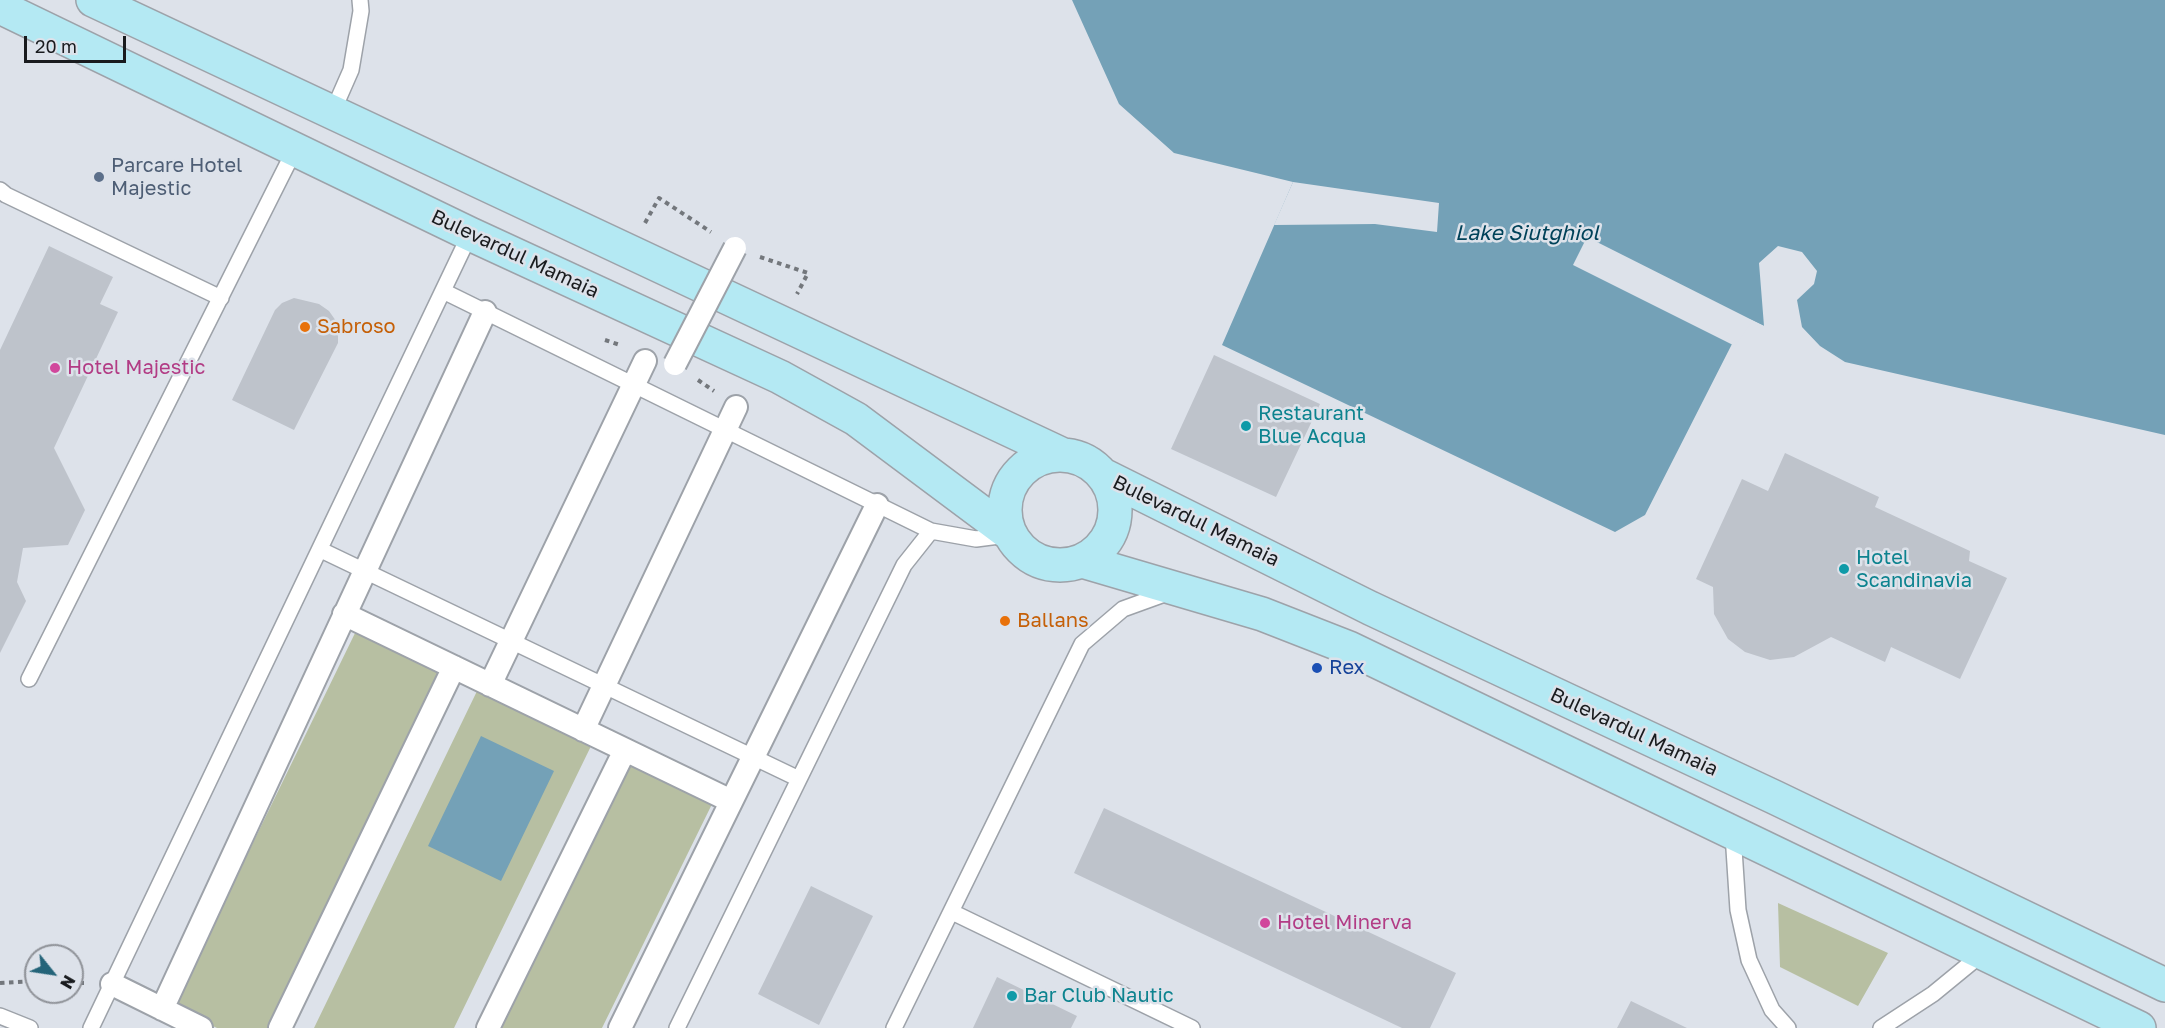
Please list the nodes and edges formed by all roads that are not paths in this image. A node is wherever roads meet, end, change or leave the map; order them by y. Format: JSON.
{"nodes":[{"id":1,"x":93,"y":0,"type":"edge"},
{"id":2,"x":360,"y":0,"type":"edge"},
{"id":3,"x":0,"y":6,"type":"edge"},
{"id":4,"x":333,"y":111,"type":"junction"},
{"id":5,"x":295,"y":149,"type":"junction"},
{"id":6,"x":0,"y":190,"type":"edge"},
{"id":7,"x":470,"y":234,"type":"junction"},
{"id":8,"x":735,"y":248,"type":"road end"},
{"id":9,"x":443,"y":291,"type":"junction"},
{"id":10,"x":221,"y":298,"type":"junction"},
{"id":11,"x":485,"y":312,"type":"junction"},
{"id":12,"x":645,"y":361,"type":"dead end"},
{"id":13,"x":675,"y":364,"type":"road end"},
{"id":14,"x":634,"y":385,"type":"junction"},
{"id":15,"x":736,"y":406,"type":"road end"},
{"id":16,"x":725,"y":430,"type":"junction"},
{"id":17,"x":1061,"y":454,"type":"junction"},
{"id":18,"x":1105,"y":476,"type":"junction"},
{"id":19,"x":878,"y":505,"type":"junction"},
{"id":20,"x":931,"y":531,"type":"junction"},
{"id":21,"x":1010,"y":534,"type":"junction"},
{"id":22,"x":321,"y":549,"type":"junction"},
{"id":23,"x":1082,"y":561,"type":"junction"},
{"id":24,"x":365,"y":570,"type":"junction"},
{"id":25,"x":1175,"y":590,"type":"junction"},
{"id":26,"x":344,"y":614,"type":"junction"},
{"id":27,"x":511,"y":641,"type":"junction"},
{"id":28,"x":454,"y":667,"type":"junction"},
{"id":29,"x":29,"y":679,"type":"dead end"},
{"id":30,"x":490,"y":685,"type":"junction"},
{"id":31,"x":604,"y":685,"type":"junction"},
{"id":32,"x":583,"y":730,"type":"junction"},
{"id":33,"x":625,"y":750,"type":"junction"},
{"id":34,"x":753,"y":756,"type":"junction"},
{"id":35,"x":799,"y":779,"type":"junction"},
{"id":36,"x":731,"y":801,"type":"junction"},
{"id":37,"x":1733,"y":834,"type":"junction"},
{"id":38,"x":952,"y":912,"type":"junction"},
{"id":39,"x":1983,"y":953,"type":"junction"},
{"id":40,"x":112,"y":984,"type":"junction"},
{"id":41,"x":2165,"y":985,"type":"edge"},
{"id":42,"x":162,"y":1009,"type":"junction"},
{"id":43,"x":0,"y":1016,"type":"edge"},
{"id":44,"x":30,"y":1028,"type":"edge"},
{"id":45,"x":91,"y":1028,"type":"edge"},
{"id":46,"x":201,"y":1028,"type":"edge"},
{"id":47,"x":280,"y":1028,"type":"edge"},
{"id":48,"x":488,"y":1028,"type":"edge"},
{"id":49,"x":620,"y":1028,"type":"edge"},
{"id":50,"x":677,"y":1028,"type":"edge"},
{"id":51,"x":894,"y":1028,"type":"edge"},
{"id":52,"x":1192,"y":1028,"type":"edge"},
{"id":53,"x":1788,"y":1028,"type":"edge"},
{"id":54,"x":1881,"y":1028,"type":"edge"},
{"id":55,"x":2138,"y":1028,"type":"edge"}],
"edges":[{"from":1,"to":4,"type":"main road"},
{"from":2,"to":4,"type":"lane"},
{"from":3,"to":5,"type":"main road","name":"Bulevardul Mamaia"},
{"from":4,"to":17,"type":"main road"},
{"from":5,"to":7,"type":"main road","name":"Bulevardul Mamaia"},
{"from":5,"to":10,"type":"lane"},
{"from":6,"to":10,"type":"lane"},
{"from":7,"to":9,"type":"lane"},
{"from":7,"to":21,"type":"main road","name":"Bulevardul Mamaia"},
{"from":8,"to":13,"type":"street","bridge":true},
{"from":9,"to":11,"type":"lane"},
{"from":9,"to":22,"type":"lane"},
{"from":10,"to":29,"type":"lane"},
{"from":11,"to":14,"type":"lane"},
{"from":11,"to":24,"type":"street"},
{"from":12,"to":14,"type":"street"},
{"from":14,"to":16,"type":"lane"},
{"from":14,"to":27,"type":"street"},
{"from":15,"to":16,"type":"street"},
{"from":16,"to":19,"type":"lane"},
{"from":16,"to":31,"type":"street"},
{"from":17,"to":18,"type":"main road"},
{"from":17,"to":21,"type":"main road"},
{"from":18,"to":23,"type":"main road"},
{"from":18,"to":41,"type":"main road","name":"Bulevardul Mamaia"},
{"from":19,"to":20,"type":"lane"},
{"from":19,"to":34,"type":"street"},
{"from":20,"to":21,"type":"lane"},
{"from":20,"to":35,"type":"lane"},
{"from":21,"to":23,"type":"main road"},
{"from":22,"to":24,"type":"lane"},
{"from":22,"to":40,"type":"lane"},
{"from":23,"to":25,"type":"main road"},
{"from":24,"to":26,"type":"street"},
{"from":24,"to":27,"type":"lane"},
{"from":25,"to":37,"type":"main road"},
{"from":25,"to":38,"type":"lane"},
{"from":26,"to":28,"type":"street"},
{"from":26,"to":42,"type":"street"},
{"from":27,"to":30,"type":"street"},
{"from":27,"to":31,"type":"lane"},
{"from":28,"to":30,"type":"street"},
{"from":28,"to":47,"type":"street"},
{"from":30,"to":32,"type":"street"},
{"from":31,"to":32,"type":"street"},
{"from":31,"to":34,"type":"lane"},
{"from":32,"to":33,"type":"street"},
{"from":33,"to":36,"type":"street"},
{"from":33,"to":48,"type":"street"},
{"from":34,"to":35,"type":"lane"},
{"from":34,"to":36,"type":"street"},
{"from":35,"to":50,"type":"lane"},
{"from":36,"to":49,"type":"street"},
{"from":37,"to":39,"type":"main road"},
{"from":37,"to":53,"type":"lane"},
{"from":38,"to":51,"type":"lane"},
{"from":38,"to":52,"type":"lane"},
{"from":39,"to":54,"type":"lane"},
{"from":39,"to":55,"type":"main road"},
{"from":40,"to":42,"type":"street"},
{"from":40,"to":45,"type":"lane"},
{"from":42,"to":46,"type":"street"},
{"from":43,"to":44,"type":"lane"}]}
